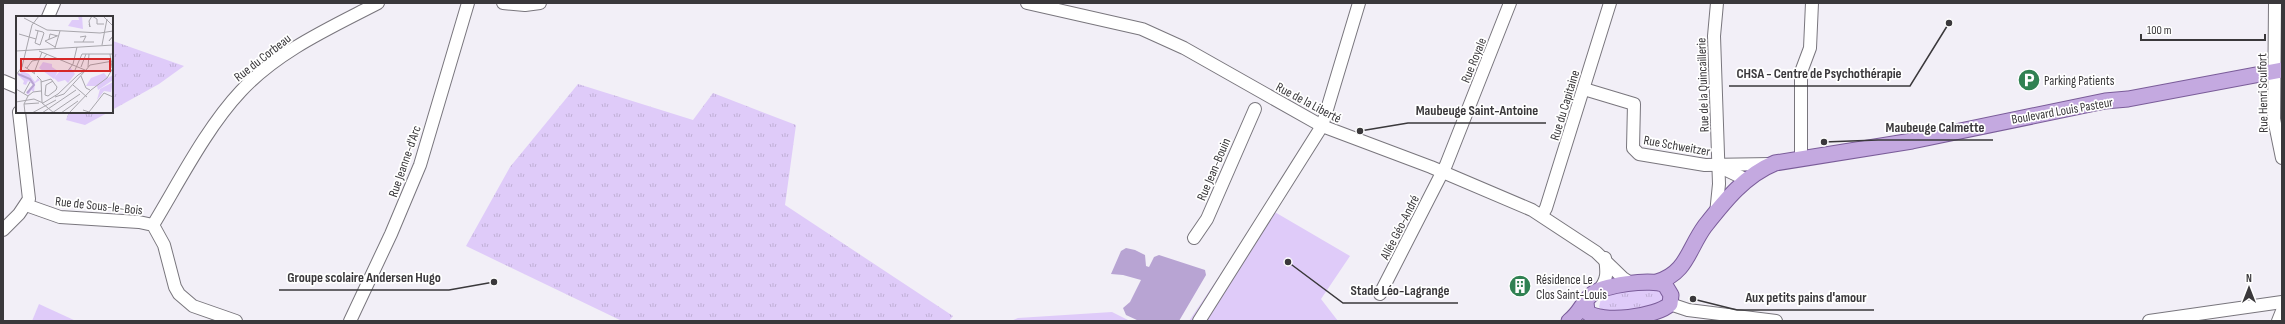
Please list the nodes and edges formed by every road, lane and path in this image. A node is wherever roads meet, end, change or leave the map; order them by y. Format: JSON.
{"nodes":[{"id":1,"x":54,"y":3,"type":"edge"},
{"id":2,"x":378,"y":3,"type":"edge"},
{"id":3,"x":468,"y":3,"type":"edge"},
{"id":4,"x":503,"y":3,"type":"edge"},
{"id":5,"x":540,"y":3,"type":"edge"},
{"id":6,"x":1027,"y":3,"type":"edge"},
{"id":7,"x":1359,"y":3,"type":"edge"},
{"id":8,"x":1510,"y":3,"type":"edge"},
{"id":9,"x":1610,"y":3,"type":"edge"},
{"id":10,"x":1717,"y":3,"type":"edge"},
{"id":11,"x":1812,"y":3,"type":"edge"},
{"id":12,"x":2275,"y":3,"type":"edge"},
{"id":13,"x":48,"y":16,"type":"edge"},
{"id":14,"x":2278,"y":71,"type":"edge"},
{"id":15,"x":3,"y":81,"type":"edge"},
{"id":16,"x":16,"y":87,"type":"edge"},
{"id":17,"x":1584,"y":89,"type":"junction"},
{"id":18,"x":1255,"y":109,"type":"dead end"},
{"id":19,"x":19,"y":113,"type":"edge"},
{"id":20,"x":1322,"y":126,"type":"junction"},
{"id":21,"x":1801,"y":158,"type":"junction"},
{"id":22,"x":2282,"y":158,"type":"edge"},
{"id":23,"x":1774,"y":163,"type":"junction"},
{"id":24,"x":1718,"y":166,"type":"junction"},
{"id":25,"x":1442,"y":172,"type":"junction"},
{"id":26,"x":1747,"y":180,"type":"junction"},
{"id":27,"x":26,"y":205,"type":"junction"},
{"id":28,"x":1716,"y":214,"type":"junction"},
{"id":29,"x":1542,"y":215,"type":"junction"},
{"id":30,"x":153,"y":225,"type":"junction"},
{"id":31,"x":3,"y":230,"type":"edge"},
{"id":32,"x":1194,"y":238,"type":"dead end"},
{"id":33,"x":1605,"y":258,"type":"junction"},
{"id":34,"x":1657,"y":282,"type":"junction"},
{"id":35,"x":1632,"y":284,"type":"junction"},
{"id":36,"x":1598,"y":291,"type":"junction"},
{"id":37,"x":1380,"y":294,"type":"dead end"},
{"id":38,"x":1670,"y":300,"type":"junction"},
{"id":39,"x":1586,"y":302,"type":"junction"},
{"id":40,"x":2282,"y":302,"type":"edge"},
{"id":41,"x":2282,"y":311,"type":"edge"},
{"id":42,"x":1634,"y":318,"type":"edge"},
{"id":43,"x":1597,"y":320,"type":"edge"},
{"id":44,"x":236,"y":321,"type":"edge"},
{"id":45,"x":350,"y":321,"type":"edge"},
{"id":46,"x":1199,"y":321,"type":"edge"},
{"id":47,"x":1569,"y":321,"type":"edge"},
{"id":48,"x":1776,"y":321,"type":"edge"},
{"id":49,"x":2149,"y":321,"type":"edge"},
{"id":50,"x":2278,"y":321,"type":"edge"}],
"edges":[{"from":1,"to":13,"type":"street"},
{"from":2,"to":30,"type":"street","name":"Rue du Corbeau"},
{"from":3,"to":45,"type":"street","name":"Rue Jeanne-d'Arc"},
{"from":4,"to":5,"type":"street"},
{"from":6,"to":20,"type":"street","name":"Rue de la Liberté"},
{"from":7,"to":20,"type":"street"},
{"from":8,"to":25,"type":"street","name":"Rue Royale"},
{"from":9,"to":17,"type":"street","name":"Rue du Capitaine"},
{"from":10,"to":24,"type":"street","name":"Rue de la Quincaillerie"},
{"from":11,"to":21,"type":"street"},
{"from":12,"to":14,"type":"street","name":"Rue Henri Sculfort"},
{"from":14,"to":21,"type":"main road","name":"Boulevard Louis Pasteur"},
{"from":14,"to":22,"type":"street","name":"Rue Henri Sculfort"},
{"from":15,"to":16,"type":"street"},
{"from":17,"to":24,"type":"street","name":"Rue Schweitzer"},
{"from":17,"to":29,"type":"street","name":"Rue du Capitaine"},
{"from":18,"to":32,"type":"street","name":"Rue Jean-Bouin"},
{"from":19,"to":27,"type":"street"},
{"from":20,"to":25,"type":"street","name":"Rue de la Liberté"},
{"from":20,"to":46,"type":"street"},
{"from":21,"to":23,"type":"main road","name":"Boulevard Louis Pasteur"},
{"from":23,"to":24,"type":"street"},
{"from":23,"to":26,"type":"main road","name":"Boulevard Louis Pasteur"},
{"from":24,"to":26,"type":"street"},
{"from":24,"to":28,"type":"street","name":"Rue de la Quincaillerie"},
{"from":25,"to":29,"type":"street","name":"Rue de la Liberté"},
{"from":25,"to":37,"type":"street","name":"Allée Géo-André"},
{"from":26,"to":28,"type":"main road","name":"Boulevard Louis Pasteur"},
{"from":27,"to":30,"type":"street","name":"Rue de Sous-le-Bois"},
{"from":27,"to":31,"type":"street"},
{"from":28,"to":34,"type":"main road","name":"Boulevard Louis Pasteur"},
{"from":28,"to":38,"type":"main road"},
{"from":29,"to":33,"type":"street","name":"Rue de la Liberté"},
{"from":30,"to":44,"type":"street","name":"Rue de Sous-le-Bois"},
{"from":33,"to":35,"type":"street","name":"Rue de la Liberté"},
{"from":33,"to":36,"type":"street"},
{"from":34,"to":35,"type":"main road","name":"Boulevard Louis Pasteur"},
{"from":34,"to":38,"type":"main road"},
{"from":35,"to":36,"type":"main road","name":"Boulevard Louis Pasteur"},
{"from":36,"to":39,"type":"main road"},
{"from":38,"to":42,"type":"main road"},
{"from":38,"to":48,"type":"street"},
{"from":39,"to":43,"type":"main road"},
{"from":39,"to":47,"type":"main road"},
{"from":40,"to":49,"type":"street"},
{"from":41,"to":50,"type":"street"},
{"from":42,"to":43,"type":"main road"}]}
